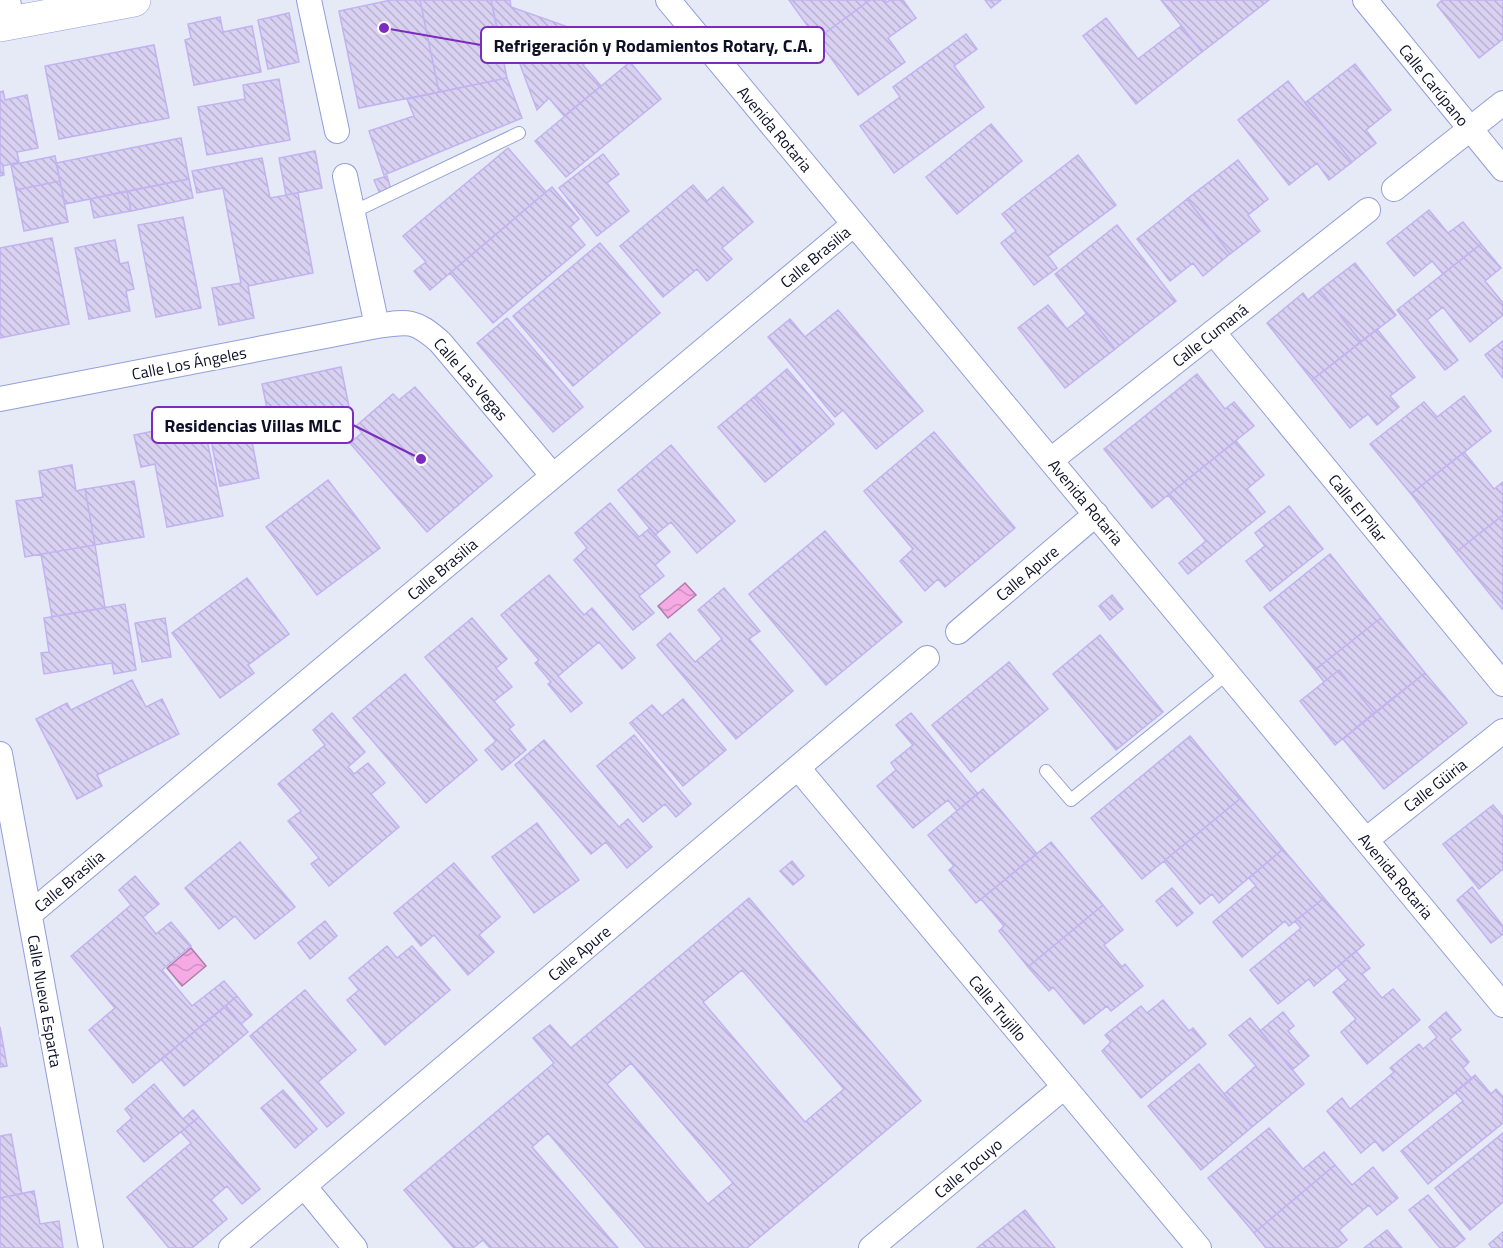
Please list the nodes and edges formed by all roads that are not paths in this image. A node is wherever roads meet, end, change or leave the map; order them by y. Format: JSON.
{"nodes":[{"id":1,"x":134,"y":0,"type":"edge"},
{"id":2,"x":309,"y":0,"type":"edge"},
{"id":3,"x":668,"y":0,"type":"edge"},
{"id":4,"x":1365,"y":0,"type":"edge"},
{"id":5,"x":7,"y":16,"type":"edge"},
{"id":6,"x":1503,"y":103,"type":"edge"},
{"id":7,"x":1470,"y":129,"type":"junction"},
{"id":8,"x":337,"y":131,"type":"dead end"},
{"id":9,"x":519,"y":133,"type":"dead end"},
{"id":10,"x":1503,"y":169,"type":"edge"},
{"id":11,"x":345,"y":176,"type":"dead end"},
{"id":12,"x":1394,"y":189,"type":"dead end"},
{"id":13,"x":1368,"y":210,"type":"dead end"},
{"id":14,"x":353,"y":212,"type":"junction"},
{"id":15,"x":854,"y":224,"type":"junction"},
{"id":16,"x":377,"y":326,"type":"junction"},
{"id":17,"x":1213,"y":332,"type":"junction"},
{"id":18,"x":0,"y":399,"type":"edge"},
{"id":19,"x":1051,"y":460,"type":"junction"},
{"id":20,"x":554,"y":476,"type":"junction"},
{"id":21,"x":1096,"y":514,"type":"junction"},
{"id":22,"x":958,"y":632,"type":"dead end"},
{"id":23,"x":927,"y":658,"type":"dead end"},
{"id":24,"x":1228,"y":673,"type":"junction"},
{"id":25,"x":1503,"y":684,"type":"edge"},
{"id":26,"x":1503,"y":731,"type":"edge"},
{"id":27,"x":0,"y":754,"type":"edge"},
{"id":28,"x":798,"y":768,"type":"junction"},
{"id":29,"x":1046,"y":771,"type":"dead end"},
{"id":30,"x":1366,"y":840,"type":"junction"},
{"id":31,"x":30,"y":914,"type":"junction"},
{"id":32,"x":1503,"y":1005,"type":"edge"},
{"id":33,"x":1065,"y":1087,"type":"junction"},
{"id":34,"x":304,"y":1186,"type":"junction"},
{"id":35,"x":91,"y":1248,"type":"edge"},
{"id":36,"x":231,"y":1248,"type":"edge"},
{"id":37,"x":355,"y":1248,"type":"edge"},
{"id":38,"x":871,"y":1248,"type":"edge"},
{"id":39,"x":1199,"y":1248,"type":"edge"}],
"edges":[{"from":1,"to":5,"type":"street"},
{"from":2,"to":8,"type":"street"},
{"from":3,"to":15,"type":"street","name":"Avenida Rotaria"},
{"from":4,"to":7,"type":"street","name":"Calle Carúpano"},
{"from":6,"to":7,"type":"street"},
{"from":7,"to":10,"type":"street","name":"Calle Carúpano"},
{"from":7,"to":12,"type":"street"},
{"from":9,"to":14,"type":"lane"},
{"from":11,"to":14,"type":"street"},
{"from":13,"to":17,"type":"street","name":"Calle Cumaná"},
{"from":14,"to":16,"type":"street"},
{"from":15,"to":19,"type":"street","name":"Avenida Rotaria"},
{"from":15,"to":20,"type":"street","name":"Calle Brasilia"},
{"from":16,"to":18,"type":"street","name":"Calle Los Ángeles"},
{"from":16,"to":20,"type":"street","name":"Calle Las Vegas"},
{"from":17,"to":19,"type":"street","name":"Calle Cumaná"},
{"from":17,"to":25,"type":"street","name":"Calle El Pilar"},
{"from":19,"to":21,"type":"street","name":"Avenida Rotaria"},
{"from":20,"to":31,"type":"street","name":"Calle Brasilia"},
{"from":21,"to":22,"type":"street","name":"Calle Apure"},
{"from":21,"to":24,"type":"street","name":"Avenida Rotaria"},
{"from":23,"to":28,"type":"street","name":"Calle Apure"},
{"from":24,"to":29,"type":"lane"},
{"from":24,"to":30,"type":"street","name":"Avenida Rotaria"},
{"from":26,"to":30,"type":"street","name":"Calle Güiria"},
{"from":27,"to":31,"type":"street","name":"Calle Nueva Esparta"},
{"from":28,"to":33,"type":"street","name":"Calle Trujillo"},
{"from":28,"to":34,"type":"street","name":"Calle Apure"},
{"from":30,"to":32,"type":"street","name":"Avenida Rotaria"},
{"from":31,"to":35,"type":"street","name":"Calle Nueva Esparta"},
{"from":33,"to":38,"type":"street","name":"Calle Tocuyo"},
{"from":33,"to":39,"type":"street","name":"Calle Trujillo"},
{"from":34,"to":36,"type":"street","name":"Calle Apure"},
{"from":34,"to":37,"type":"street"}]}
